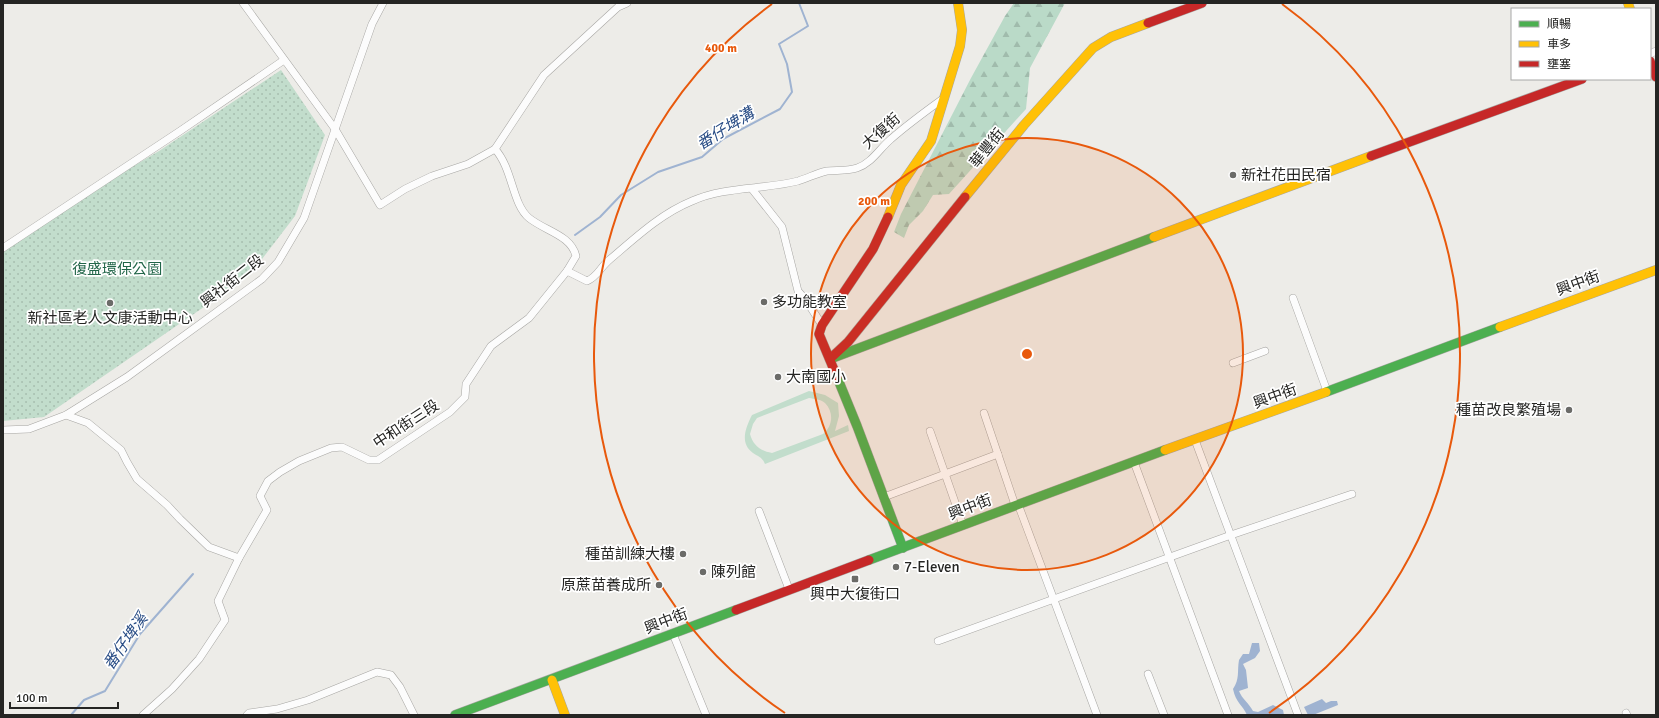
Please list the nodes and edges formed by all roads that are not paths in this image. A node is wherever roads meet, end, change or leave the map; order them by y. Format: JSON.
{"nodes":[{"id":1,"x":243,"y":3,"type":"edge"},
{"id":2,"x":383,"y":3,"type":"edge"},
{"id":3,"x":627,"y":3,"type":"edge"},
{"id":4,"x":958,"y":3,"type":"edge"},
{"id":5,"x":1202,"y":3,"type":"edge"},
{"id":6,"x":284,"y":60,"type":"junction"},
{"id":7,"x":1651,"y":64,"type":"edge"},
{"id":8,"x":1656,"y":78,"type":"edge"},
{"id":9,"x":1579,"y":80,"type":"edge"},
{"id":10,"x":944,"y":98,"type":"junction"},
{"id":11,"x":335,"y":129,"type":"junction"},
{"id":12,"x":495,"y":149,"type":"junction"},
{"id":13,"x":752,"y":189,"type":"junction"},
{"id":14,"x":3,"y":248,"type":"edge"},
{"id":15,"x":1656,"y":270,"type":"edge"},
{"id":16,"x":567,"y":271,"type":"junction"},
{"id":17,"x":1293,"y":298,"type":"dead end"},
{"id":18,"x":822,"y":325,"type":"junction"},
{"id":19,"x":1266,"y":351,"type":"dead end"},
{"id":20,"x":830,"y":359,"type":"junction"},
{"id":21,"x":1233,"y":363,"type":"dead end"},
{"id":22,"x":1327,"y":391,"type":"junction"},
{"id":23,"x":984,"y":413,"type":"dead end"},
{"id":24,"x":66,"y":415,"type":"junction"},
{"id":25,"x":3,"y":430,"type":"edge"},
{"id":26,"x":930,"y":431,"type":"dead end"},
{"id":27,"x":1195,"y":440,"type":"junction"},
{"id":28,"x":998,"y":454,"type":"junction"},
{"id":29,"x":1134,"y":462,"type":"junction"},
{"id":30,"x":945,"y":474,"type":"junction"},
{"id":31,"x":1352,"y":494,"type":"dead end"},
{"id":32,"x":884,"y":497,"type":"junction"},
{"id":33,"x":1017,"y":504,"type":"junction"},
{"id":34,"x":759,"y":511,"type":"dead end"},
{"id":35,"x":962,"y":525,"type":"junction"},
{"id":36,"x":1231,"y":535,"type":"junction"},
{"id":37,"x":903,"y":548,"type":"junction"},
{"id":38,"x":1169,"y":557,"type":"junction"},
{"id":39,"x":239,"y":558,"type":"junction"},
{"id":40,"x":789,"y":589,"type":"junction"},
{"id":41,"x":1054,"y":599,"type":"junction"},
{"id":42,"x":673,"y":634,"type":"junction"},
{"id":43,"x":938,"y":641,"type":"dead end"},
{"id":44,"x":1148,"y":674,"type":"dead end"},
{"id":45,"x":552,"y":680,"type":"junction"},
{"id":46,"x":143,"y":715,"type":"edge"},
{"id":47,"x":246,"y":715,"type":"edge"},
{"id":48,"x":414,"y":715,"type":"edge"},
{"id":49,"x":455,"y":715,"type":"edge"},
{"id":50,"x":565,"y":715,"type":"edge"},
{"id":51,"x":706,"y":715,"type":"edge"},
{"id":52,"x":1097,"y":715,"type":"edge"},
{"id":53,"x":1164,"y":715,"type":"edge"},
{"id":54,"x":1228,"y":715,"type":"edge"},
{"id":55,"x":1298,"y":715,"type":"edge"}],
"edges":[{"from":1,"to":6,"type":"street"},
{"from":2,"to":11,"type":"street","name":"興社街二段"},
{"from":3,"to":12,"type":"street"},
{"from":4,"to":10,"type":"street"},
{"from":5,"to":20,"type":"street","name":"華豐街"},
{"from":6,"to":11,"type":"street"},
{"from":6,"to":14,"type":"street"},
{"from":7,"to":8,"type":"street"},
{"from":9,"to":20,"type":"street"},
{"from":10,"to":13,"type":"street","name":"大復街"},
{"from":10,"to":18,"type":"street"},
{"from":11,"to":12,"type":"street"},
{"from":11,"to":24,"type":"street","name":"興社街二段"},
{"from":12,"to":16,"type":"street"},
{"from":13,"to":16,"type":"street","name":"大復街"},
{"from":13,"to":18,"type":"street"},
{"from":15,"to":22,"type":"street","name":"興中街"},
{"from":16,"to":39,"type":"street","name":"中和街三段"},
{"from":17,"to":22,"type":"street"},
{"from":18,"to":20,"type":"street"},
{"from":19,"to":21,"type":"street"},
{"from":20,"to":32,"type":"street"},
{"from":22,"to":27,"type":"street","name":"興中街"},
{"from":23,"to":28,"type":"street"},
{"from":24,"to":25,"type":"street","name":"興社街二段"},
{"from":24,"to":39,"type":"street"},
{"from":26,"to":30,"type":"street"},
{"from":27,"to":29,"type":"street","name":"興中街"},
{"from":27,"to":36,"type":"street"},
{"from":28,"to":30,"type":"street"},
{"from":28,"to":33,"type":"street"},
{"from":29,"to":33,"type":"street","name":"興中街"},
{"from":29,"to":38,"type":"street"},
{"from":30,"to":32,"type":"street"},
{"from":30,"to":35,"type":"street"},
{"from":31,"to":36,"type":"street"},
{"from":32,"to":37,"type":"street"},
{"from":33,"to":35,"type":"street","name":"興中街"},
{"from":33,"to":41,"type":"street"},
{"from":34,"to":40,"type":"street"},
{"from":35,"to":37,"type":"street","name":"興中街"},
{"from":36,"to":38,"type":"street"},
{"from":36,"to":55,"type":"street"},
{"from":37,"to":40,"type":"street","name":"興中街"},
{"from":38,"to":41,"type":"street"},
{"from":38,"to":54,"type":"street"},
{"from":39,"to":46,"type":"street","name":"中和街三段"},
{"from":40,"to":42,"type":"street","name":"興中街"},
{"from":41,"to":43,"type":"street"},
{"from":41,"to":52,"type":"street"},
{"from":42,"to":45,"type":"street","name":"興中街"},
{"from":42,"to":51,"type":"street"},
{"from":44,"to":53,"type":"street"},
{"from":45,"to":49,"type":"street"},
{"from":45,"to":50,"type":"street"},
{"from":47,"to":48,"type":"street"}]}
